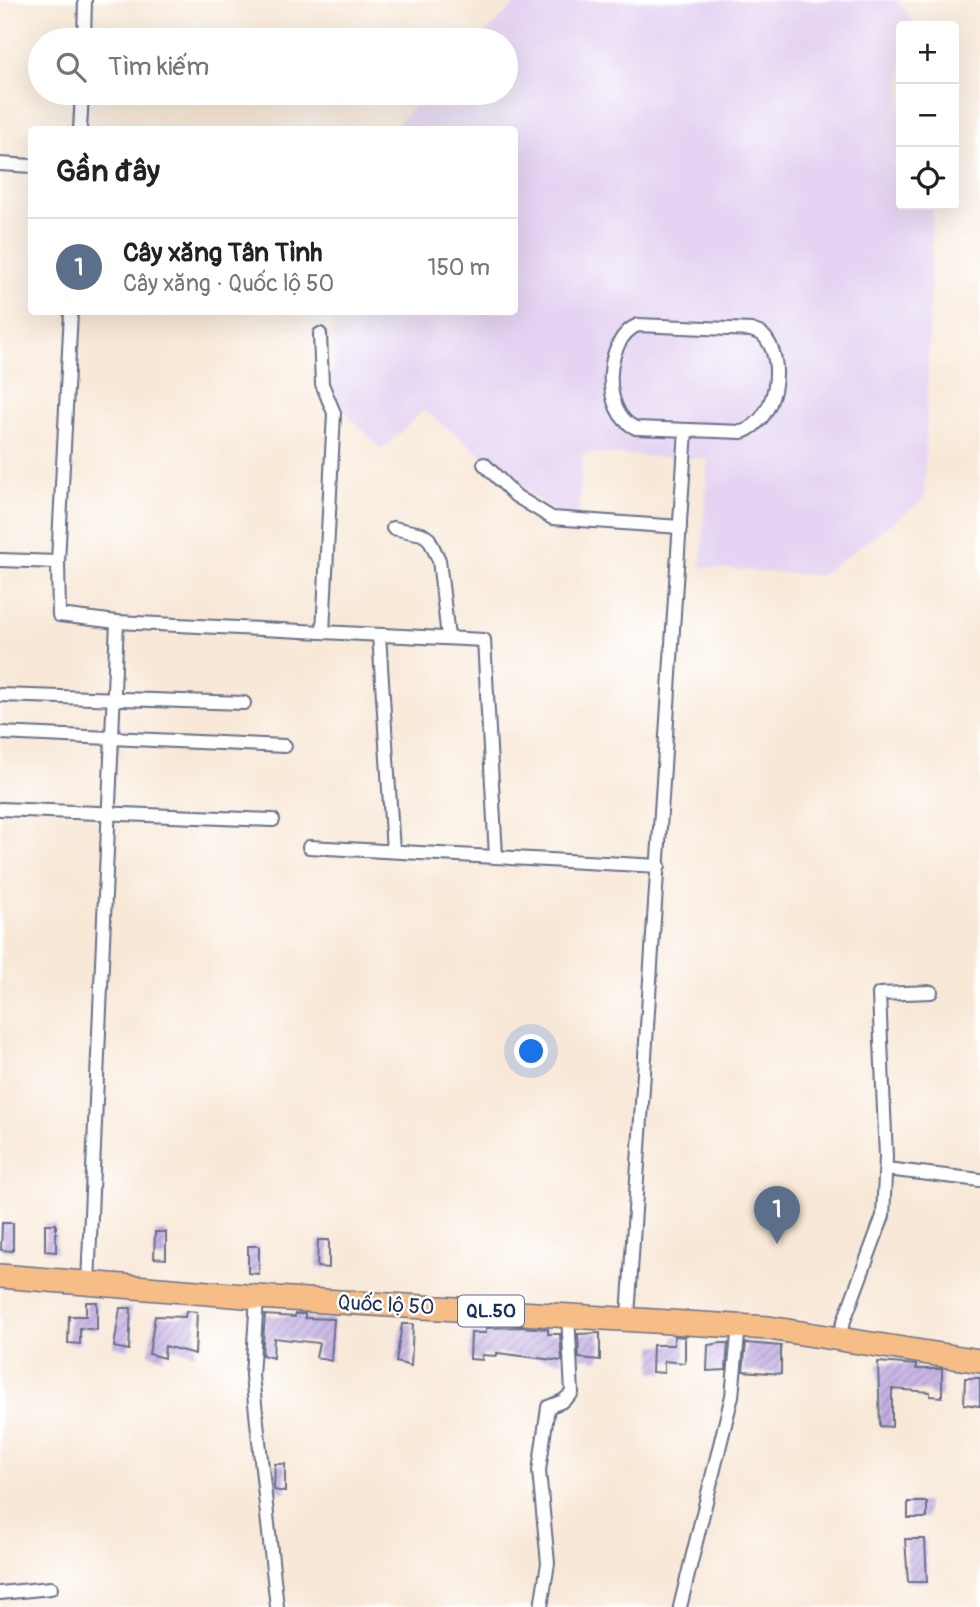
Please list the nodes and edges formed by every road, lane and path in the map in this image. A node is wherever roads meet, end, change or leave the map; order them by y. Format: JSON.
{"nodes":[{"id":1,"x":85,"y":0,"type":"edge"},
{"id":2,"x":84,"y":28,"type":"edge"},
{"id":3,"x":81,"y":105,"type":"edge"},
{"id":4,"x":80,"y":126,"type":"edge"},
{"id":5,"x":0,"y":164,"type":"edge"},
{"id":6,"x":28,"y":166,"type":"edge"},
{"id":7,"x":71,"y":315,"type":"edge"},
{"id":8,"x":320,"y":334,"type":"dead end"},
{"id":9,"x":685,"y":430,"type":"junction"},
{"id":10,"x":484,"y":464,"type":"dead end"},
{"id":11,"x":680,"y":527,"type":"junction"},
{"id":12,"x":393,"y":528,"type":"dead end"},
{"id":13,"x":0,"y":560,"type":"edge"},
{"id":14,"x":58,"y":562,"type":"junction"},
{"id":15,"x":117,"y":622,"type":"junction"},
{"id":16,"x":323,"y":632,"type":"junction"},
{"id":17,"x":379,"y":635,"type":"junction"},
{"id":18,"x":448,"y":637,"type":"junction"},
{"id":19,"x":0,"y":695,"type":"edge"},
{"id":20,"x":113,"y":701,"type":"junction"},
{"id":21,"x":244,"y":703,"type":"dead end"},
{"id":22,"x":0,"y":733,"type":"edge"},
{"id":23,"x":111,"y":738,"type":"junction"},
{"id":24,"x":285,"y":746,"type":"dead end"},
{"id":25,"x":0,"y":810,"type":"edge"},
{"id":26,"x":107,"y":814,"type":"junction"},
{"id":27,"x":273,"y":820,"type":"dead end"},
{"id":28,"x":309,"y":847,"type":"dead end"},
{"id":29,"x":393,"y":851,"type":"junction"},
{"id":30,"x":496,"y":856,"type":"junction"},
{"id":31,"x":659,"y":866,"type":"junction"},
{"id":32,"x":930,"y":992,"type":"dead end"},
{"id":33,"x":886,"y":1169,"type":"junction"},
{"id":34,"x":980,"y":1180,"type":"edge"},
{"id":35,"x":0,"y":1276,"type":"edge"},
{"id":36,"x":88,"y":1283,"type":"junction"},
{"id":37,"x":257,"y":1297,"type":"junction"},
{"id":38,"x":568,"y":1315,"type":"junction"},
{"id":39,"x":628,"y":1317,"type":"junction"},
{"id":40,"x":739,"y":1325,"type":"junction"},
{"id":41,"x":838,"y":1337,"type":"junction"},
{"id":42,"x":980,"y":1361,"type":"edge"},
{"id":43,"x":51,"y":1588,"type":"dead end"},
{"id":44,"x":0,"y":1593,"type":"edge"},
{"id":45,"x":277,"y":1607,"type":"edge"},
{"id":46,"x":541,"y":1607,"type":"edge"},
{"id":47,"x":680,"y":1607,"type":"edge"}],
"edges":[{"from":1,"to":2,"type":"street"},
{"from":3,"to":4,"type":"street"},
{"from":5,"to":6,"type":"street"},
{"from":7,"to":14,"type":"street"},
{"from":8,"to":16,"type":"street"},
{"from":9,"to":9,"type":"street"},
{"from":9,"to":11,"type":"street"},
{"from":10,"to":11,"type":"street"},
{"from":11,"to":31,"type":"street"},
{"from":12,"to":18,"type":"street"},
{"from":13,"to":14,"type":"street"},
{"from":14,"to":15,"type":"street"},
{"from":15,"to":16,"type":"street"},
{"from":15,"to":20,"type":"street"},
{"from":16,"to":17,"type":"street"},
{"from":17,"to":18,"type":"street"},
{"from":17,"to":29,"type":"street"},
{"from":18,"to":30,"type":"street"},
{"from":19,"to":20,"type":"street"},
{"from":20,"to":21,"type":"street"},
{"from":20,"to":23,"type":"street"},
{"from":22,"to":23,"type":"street"},
{"from":23,"to":24,"type":"street"},
{"from":23,"to":26,"type":"street"},
{"from":25,"to":26,"type":"street"},
{"from":26,"to":27,"type":"street"},
{"from":26,"to":36,"type":"street"},
{"from":28,"to":29,"type":"street"},
{"from":29,"to":30,"type":"street"},
{"from":30,"to":31,"type":"street"},
{"from":31,"to":39,"type":"street"},
{"from":32,"to":33,"type":"street"},
{"from":33,"to":34,"type":"street"},
{"from":33,"to":41,"type":"street"},
{"from":35,"to":36,"type":"highway","name":"Quốc lộ 50","number":"QL.50"},
{"from":36,"to":37,"type":"highway","name":"Quốc lộ 50","number":"QL.50"},
{"from":37,"to":38,"type":"highway","name":"Quốc lộ 50","number":"QL.50"},
{"from":37,"to":45,"type":"street"},
{"from":38,"to":39,"type":"highway","name":"Quốc lộ 50","number":"QL.50"},
{"from":38,"to":46,"type":"street"},
{"from":39,"to":40,"type":"highway","name":"Quốc lộ 50","number":"QL.50"},
{"from":40,"to":41,"type":"highway","name":"Quốc lộ 50","number":"QL.50"},
{"from":40,"to":47,"type":"street"},
{"from":41,"to":42,"type":"highway","name":"Quốc lộ 50","number":"QL.50"},
{"from":43,"to":44,"type":"street"}]}
